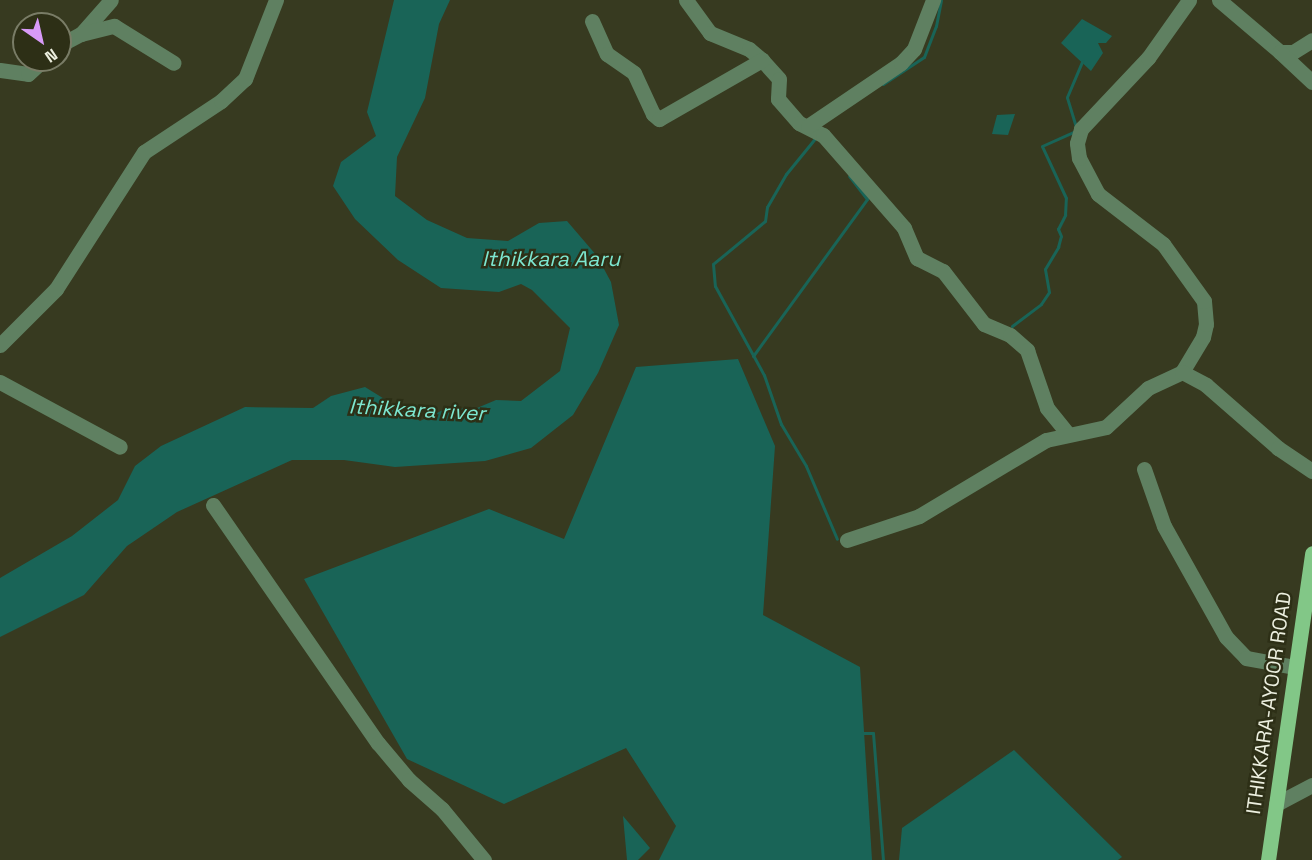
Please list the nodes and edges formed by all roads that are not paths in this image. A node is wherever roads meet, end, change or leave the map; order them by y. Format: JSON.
{"nodes":[{"id":1,"x":111,"y":0,"type":"edge"},
{"id":2,"x":276,"y":0,"type":"edge"},
{"id":3,"x":686,"y":0,"type":"edge"},
{"id":4,"x":933,"y":0,"type":"edge"},
{"id":5,"x":1189,"y":0,"type":"edge"},
{"id":6,"x":1219,"y":0,"type":"edge"},
{"id":7,"x":592,"y":21,"type":"dead end"},
{"id":8,"x":81,"y":34,"type":"junction"},
{"id":9,"x":72,"y":39,"type":"edge"},
{"id":10,"x":1312,"y":40,"type":"edge"},
{"id":11,"x":1280,"y":52,"type":"junction"},
{"id":12,"x":762,"y":60,"type":"junction"},
{"id":13,"x":174,"y":63,"type":"dead end"},
{"id":14,"x":14,"y":72,"type":"edge"},
{"id":15,"x":30,"y":72,"type":"edge"},
{"id":16,"x":1312,"y":82,"type":"edge"},
{"id":17,"x":808,"y":126,"type":"junction"},
{"id":18,"x":0,"y":345,"type":"edge"},
{"id":19,"x":1182,"y":372,"type":"junction"},
{"id":20,"x":0,"y":382,"type":"edge"},
{"id":21,"x":1067,"y":433,"type":"junction"},
{"id":22,"x":120,"y":447,"type":"dead end"},
{"id":23,"x":1144,"y":469,"type":"dead end"},
{"id":24,"x":1312,"y":471,"type":"edge"},
{"id":25,"x":213,"y":505,"type":"dead end"},
{"id":26,"x":847,"y":540,"type":"dead end"},
{"id":27,"x":1312,"y":553,"type":"edge"},
{"id":28,"x":1295,"y":667,"type":"junction"},
{"id":29,"x":1312,"y":785,"type":"edge"},
{"id":30,"x":1276,"y":804,"type":"junction"},
{"id":31,"x":484,"y":860,"type":"edge"},
{"id":32,"x":1268,"y":860,"type":"edge"}],
"edges":[{"from":1,"to":8,"type":"street"},
{"from":2,"to":18,"type":"street"},
{"from":3,"to":12,"type":"street"},
{"from":4,"to":17,"type":"street"},
{"from":5,"to":19,"type":"street"},
{"from":6,"to":11,"type":"street"},
{"from":7,"to":12,"type":"street"},
{"from":8,"to":9,"type":"street"},
{"from":8,"to":13,"type":"street"},
{"from":10,"to":11,"type":"street"},
{"from":11,"to":16,"type":"street"},
{"from":12,"to":17,"type":"street"},
{"from":14,"to":15,"type":"street"},
{"from":17,"to":21,"type":"street"},
{"from":19,"to":21,"type":"street"},
{"from":19,"to":24,"type":"street"},
{"from":20,"to":22,"type":"street"},
{"from":21,"to":26,"type":"street"},
{"from":23,"to":28,"type":"street"},
{"from":25,"to":31,"type":"street"},
{"from":27,"to":28,"type":"main road","name":"ITHIKKARA-AYOOR ROAD"},
{"from":28,"to":30,"type":"main road","name":"ITHIKKARA-AYOOR ROAD"},
{"from":29,"to":30,"type":"street"},
{"from":30,"to":32,"type":"main road","name":"ITHIKKARA-AYOOR ROAD"}]}
